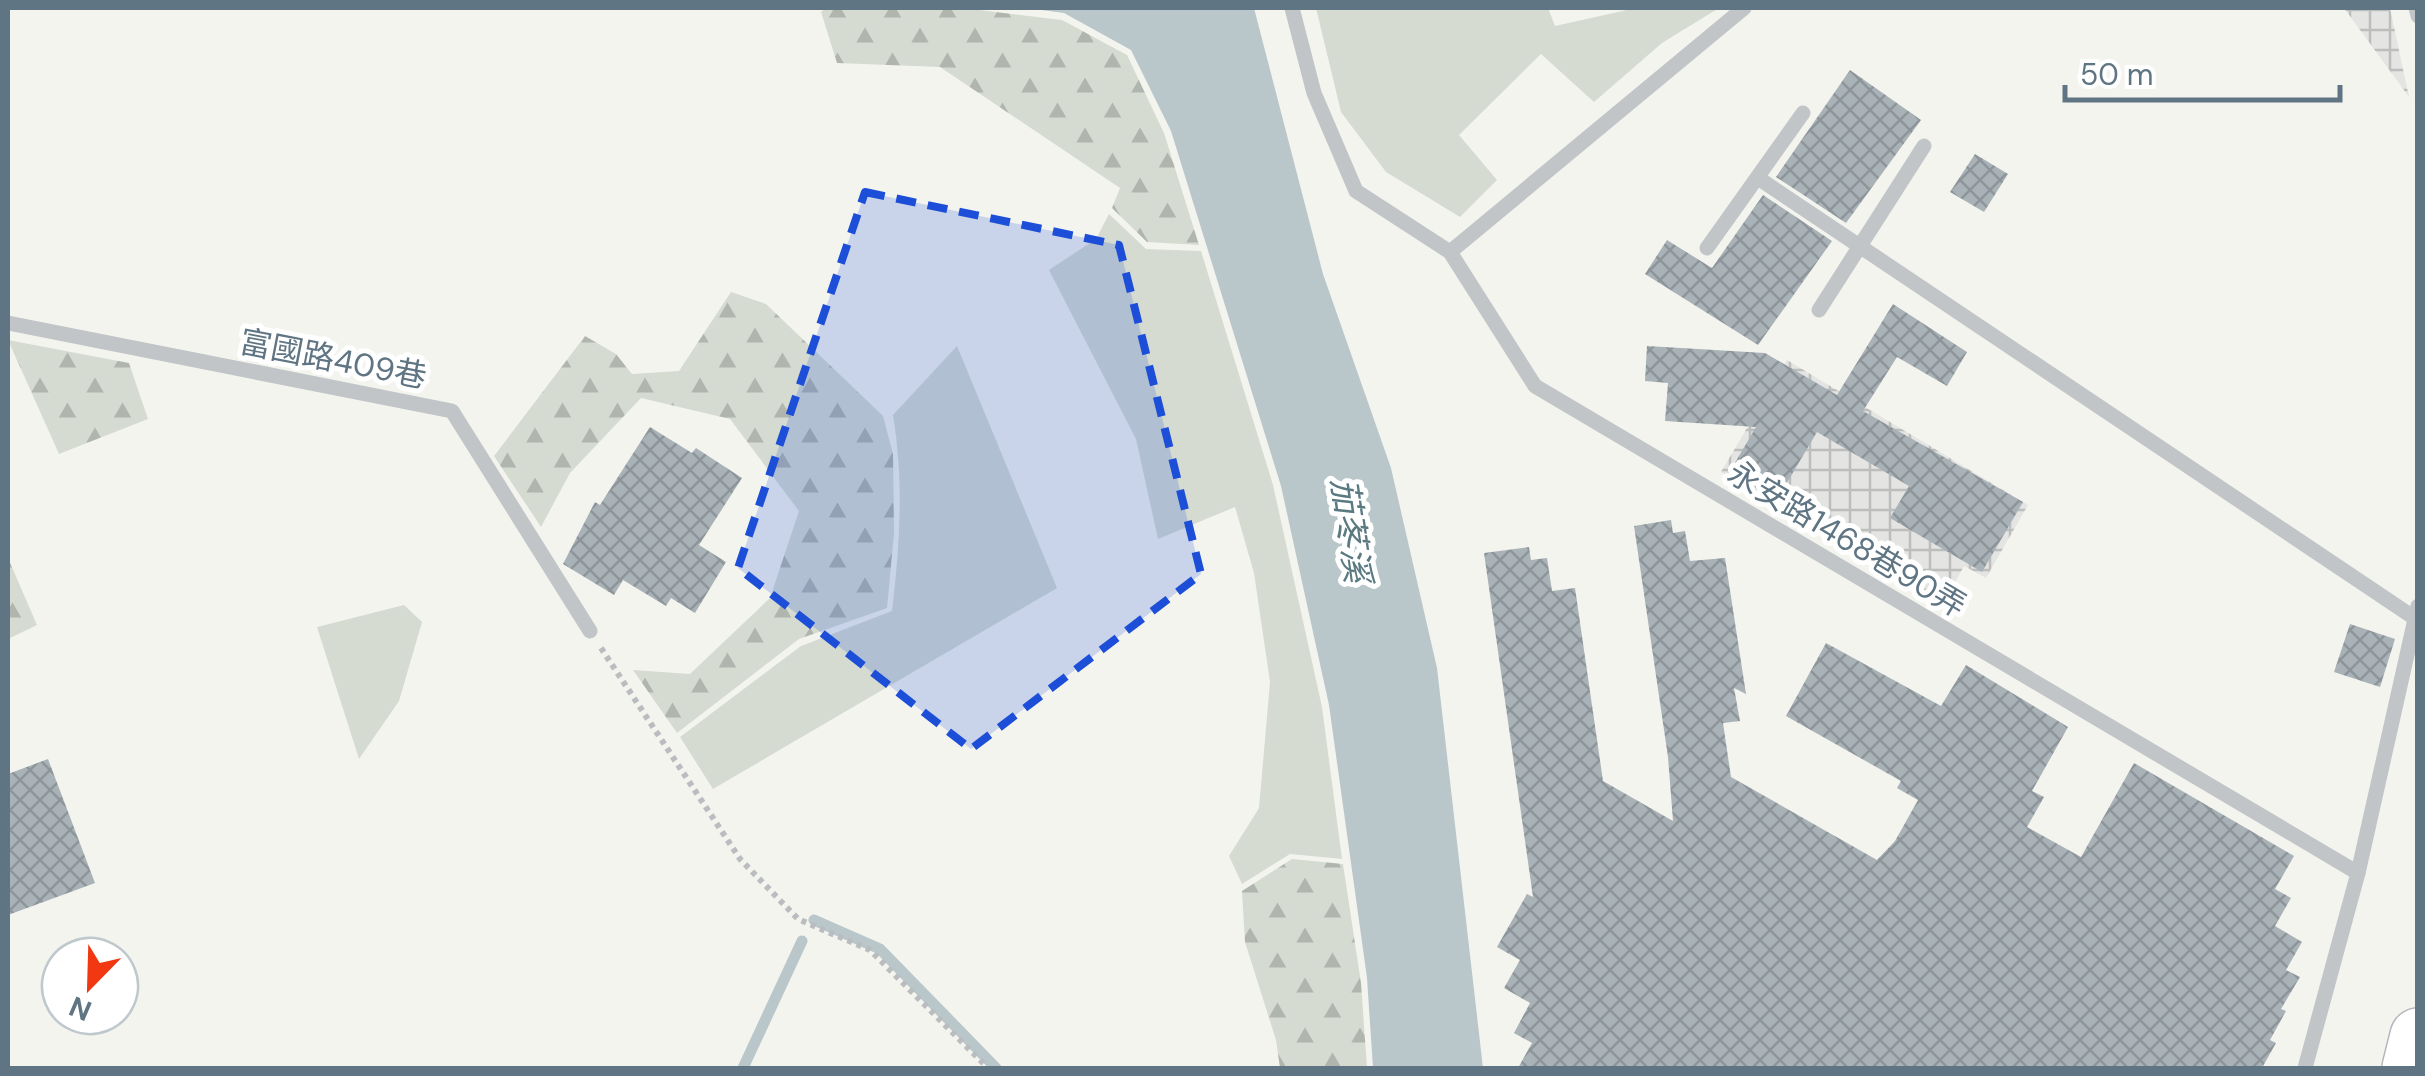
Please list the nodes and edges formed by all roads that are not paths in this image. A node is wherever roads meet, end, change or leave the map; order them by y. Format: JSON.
{"nodes":[{"id":1,"x":1292,"y":8,"type":"edge"},
{"id":2,"x":1744,"y":8,"type":"edge"},
{"id":3,"x":2416,"y":8,"type":"edge"},
{"id":4,"x":2418,"y":16,"type":"edge"},
{"id":5,"x":1803,"y":112,"type":"dead end"},
{"id":6,"x":1924,"y":146,"type":"dead end"},
{"id":7,"x":1758,"y":178,"type":"junction"},
{"id":8,"x":1706,"y":248,"type":"dead end"},
{"id":9,"x":1861,"y":248,"type":"junction"},
{"id":10,"x":1450,"y":252,"type":"junction"},
{"id":11,"x":1819,"y":310,"type":"dead end"},
{"id":12,"x":8,"y":322,"type":"edge"},
{"id":13,"x":2416,"y":612,"type":"edge"},
{"id":14,"x":590,"y":630,"type":"road end"},
{"id":15,"x":2358,"y":873,"type":"junction"},
{"id":16,"x":2418,"y":1036,"type":"edge"},
{"id":17,"x":2305,"y":1068,"type":"edge"},
{"id":18,"x":2410,"y":1068,"type":"edge"}],
"edges":[{"from":1,"to":10,"type":"lane","name":"永安路1468巷90弄"},
{"from":2,"to":10,"type":"lane"},
{"from":3,"to":4,"type":"lane"},
{"from":5,"to":7,"type":"lane"},
{"from":6,"to":9,"type":"lane"},
{"from":7,"to":8,"type":"lane"},
{"from":7,"to":9,"type":"lane"},
{"from":9,"to":11,"type":"lane"},
{"from":9,"to":13,"type":"lane"},
{"from":10,"to":15,"type":"lane","name":"永安路1468巷90弄"},
{"from":12,"to":14,"type":"lane","name":"富國路409巷"},
{"from":13,"to":15,"type":"lane"},
{"from":15,"to":17,"type":"lane"},
{"from":16,"to":18,"type":"highway"}]}
